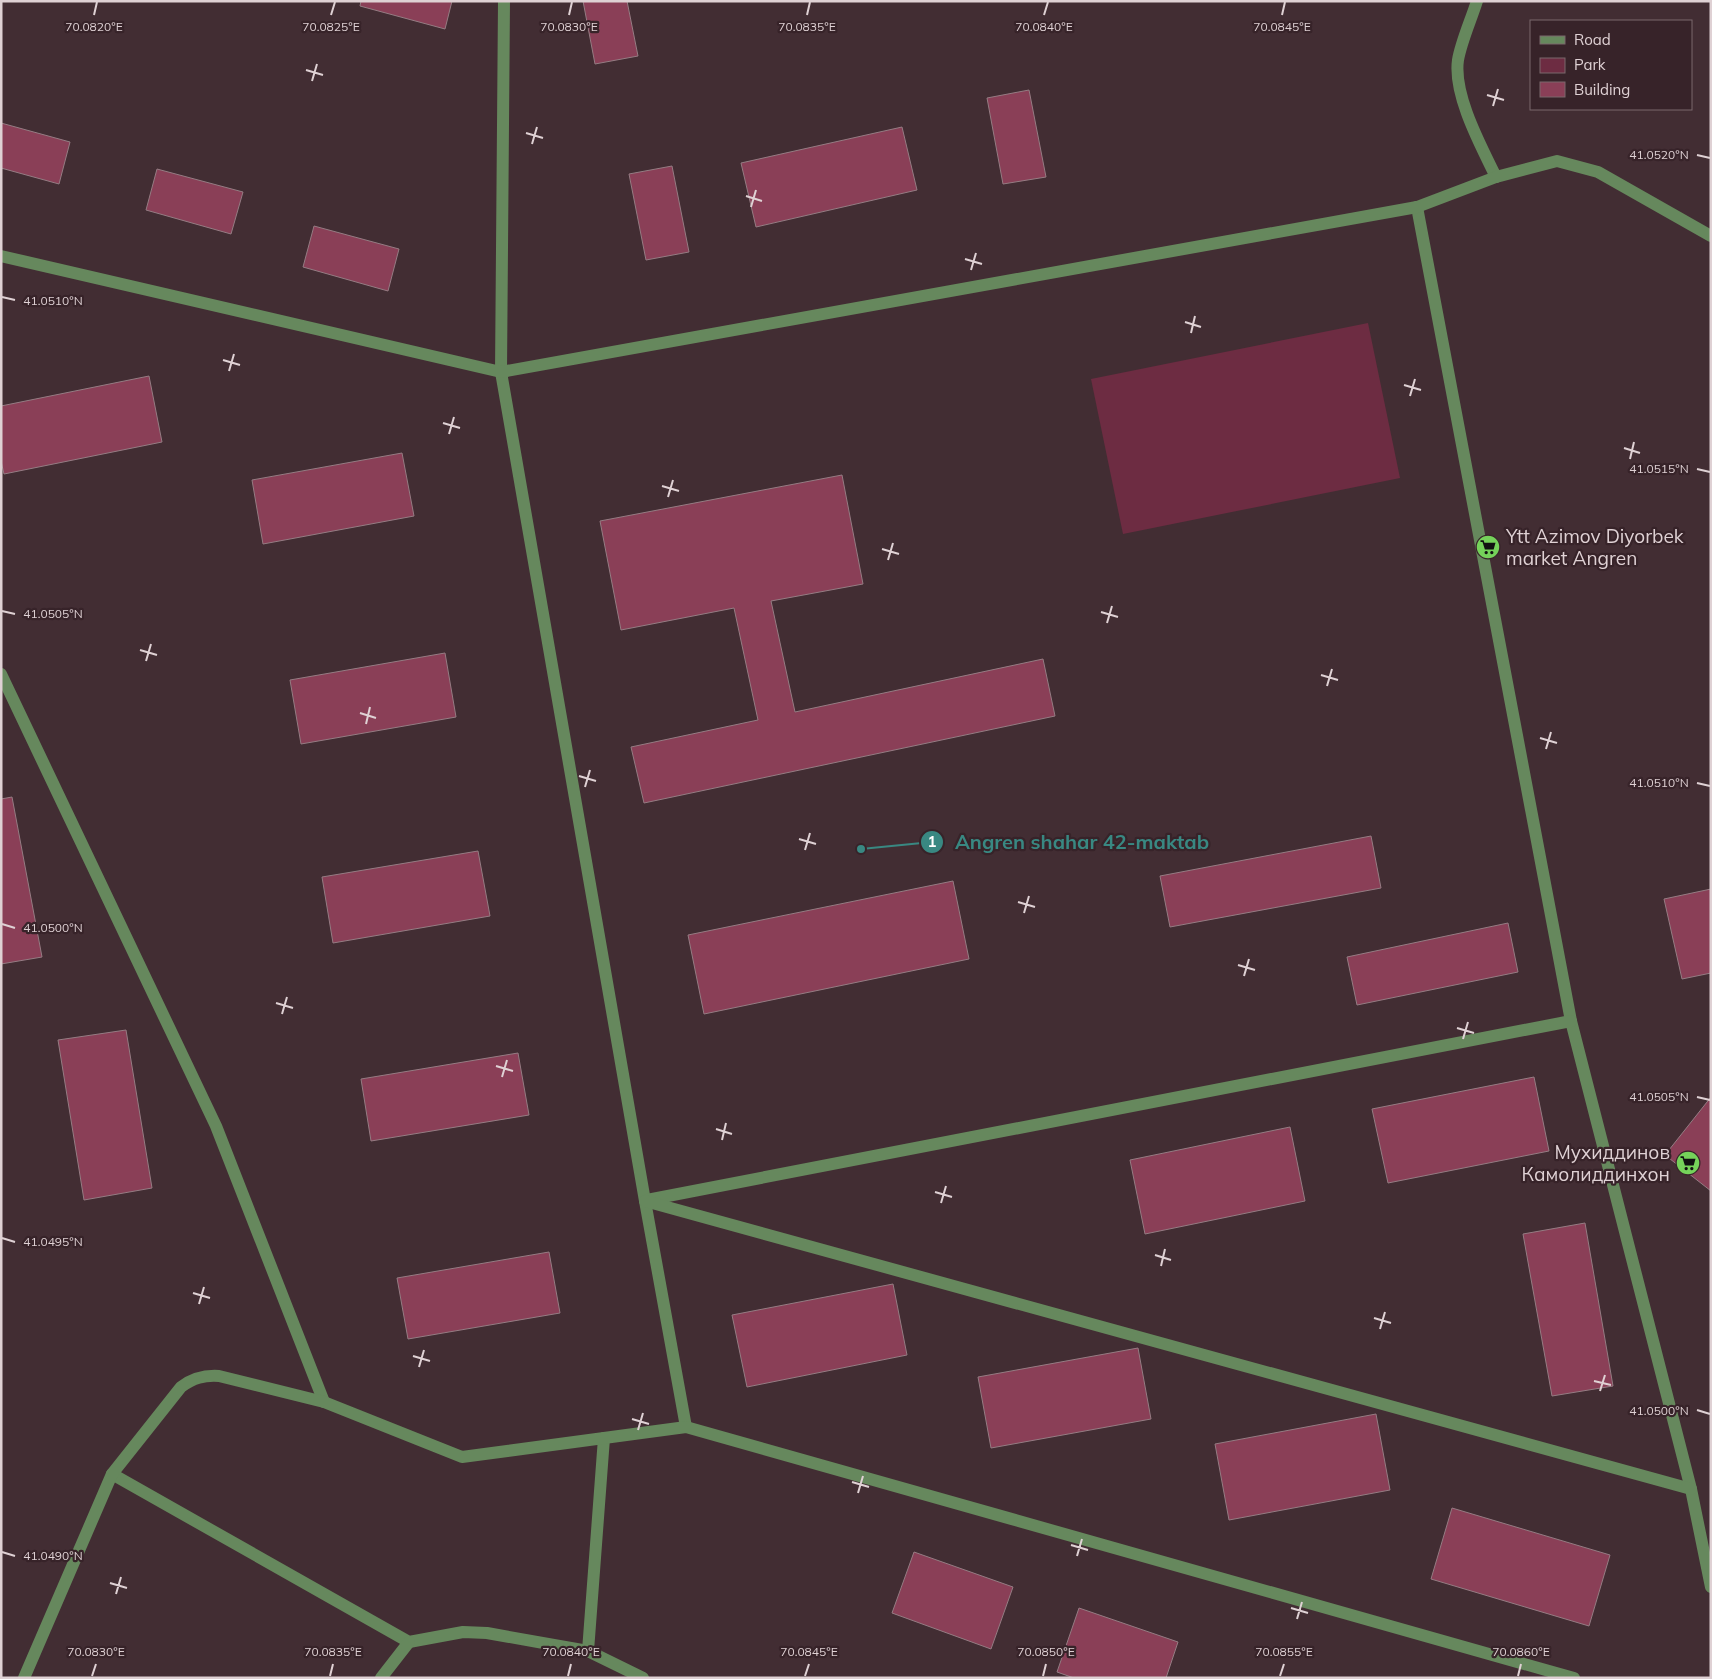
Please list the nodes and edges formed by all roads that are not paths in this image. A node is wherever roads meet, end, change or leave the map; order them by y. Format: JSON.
{"nodes":[{"id":1,"x":504,"y":1,"type":"edge"},
{"id":2,"x":1477,"y":1,"type":"edge"},
{"id":3,"x":1496,"y":177,"type":"junction"},
{"id":4,"x":1417,"y":207,"type":"junction"},
{"id":5,"x":1711,"y":236,"type":"edge"},
{"id":6,"x":1,"y":256,"type":"edge"},
{"id":7,"x":501,"y":372,"type":"junction"},
{"id":8,"x":1,"y":674,"type":"edge"},
{"id":9,"x":1571,"y":1022,"type":"junction"},
{"id":10,"x":645,"y":1201,"type":"junction"},
{"id":11,"x":324,"y":1402,"type":"junction"},
{"id":12,"x":686,"y":1427,"type":"junction"},
{"id":13,"x":604,"y":1438,"type":"junction"},
{"id":14,"x":112,"y":1474,"type":"junction"},
{"id":15,"x":1692,"y":1489,"type":"junction"},
{"id":16,"x":1711,"y":1587,"type":"edge"},
{"id":17,"x":409,"y":1642,"type":"junction"},
{"id":18,"x":588,"y":1651,"type":"junction"},
{"id":19,"x":24,"y":1678,"type":"edge"},
{"id":20,"x":380,"y":1678,"type":"edge"},
{"id":21,"x":643,"y":1678,"type":"edge"},
{"id":22,"x":1574,"y":1678,"type":"edge"}],
"edges":[{"from":1,"to":7,"type":"street"},
{"from":2,"to":3,"type":"street"},
{"from":3,"to":4,"type":"street"},
{"from":3,"to":5,"type":"street"},
{"from":4,"to":7,"type":"street"},
{"from":4,"to":9,"type":"street"},
{"from":6,"to":7,"type":"street"},
{"from":7,"to":10,"type":"street"},
{"from":8,"to":11,"type":"street"},
{"from":9,"to":10,"type":"street"},
{"from":9,"to":15,"type":"street"},
{"from":10,"to":12,"type":"street"},
{"from":10,"to":15,"type":"street"},
{"from":11,"to":13,"type":"street"},
{"from":11,"to":14,"type":"street"},
{"from":12,"to":13,"type":"street"},
{"from":12,"to":22,"type":"street"},
{"from":13,"to":18,"type":"street"},
{"from":14,"to":17,"type":"street"},
{"from":14,"to":19,"type":"street"},
{"from":15,"to":16,"type":"street"},
{"from":17,"to":18,"type":"street"},
{"from":17,"to":20,"type":"street"},
{"from":18,"to":21,"type":"street"}]}
